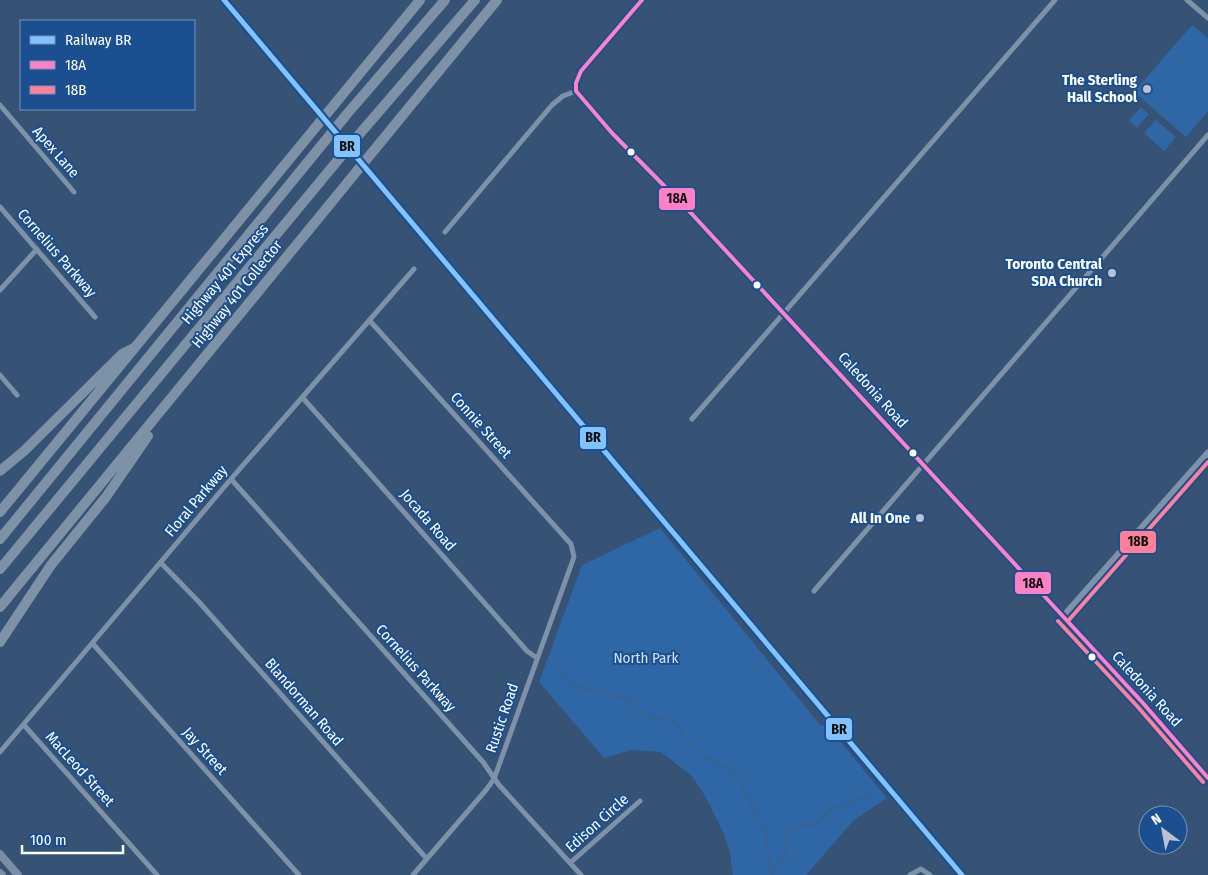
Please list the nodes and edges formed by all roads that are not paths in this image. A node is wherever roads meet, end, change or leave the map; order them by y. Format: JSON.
{"nodes":[{"id":1,"x":420,"y":0,"type":"edge"},
{"id":2,"x":445,"y":0,"type":"edge"},
{"id":3,"x":475,"y":0,"type":"edge"},
{"id":4,"x":497,"y":0,"type":"edge"},
{"id":5,"x":642,"y":0,"type":"edge"},
{"id":6,"x":1054,"y":0,"type":"edge"},
{"id":7,"x":1187,"y":0,"type":"edge"},
{"id":8,"x":1208,"y":18,"type":"edge"},
{"id":9,"x":576,"y":91,"type":"junction"},
{"id":10,"x":0,"y":105,"type":"edge"},
{"id":11,"x":1208,"y":135,"type":"edge"},
{"id":12,"x":74,"y":192,"type":"dead end"},
{"id":13,"x":0,"y":207,"type":"edge"},
{"id":14,"x":445,"y":232,"type":"dead end"},
{"id":15,"x":37,"y":249,"type":"junction"},
{"id":16,"x":414,"y":268,"type":"dead end"},
{"id":17,"x":0,"y":290,"type":"edge"},
{"id":18,"x":783,"y":312,"type":"junction"},
{"id":19,"x":95,"y":317,"type":"dead end"},
{"id":20,"x":370,"y":321,"type":"junction"},
{"id":21,"x":137,"y":346,"type":"junction"},
{"id":22,"x":0,"y":375,"type":"edge"},
{"id":23,"x":187,"y":380,"type":"junction"},
{"id":24,"x":18,"y":395,"type":"dead end"},
{"id":25,"x":302,"y":397,"type":"junction"},
{"id":26,"x":692,"y":419,"type":"dead end"},
{"id":27,"x":1208,"y":454,"type":"edge"},
{"id":28,"x":923,"y":464,"type":"junction"},
{"id":29,"x":0,"y":471,"type":"edge"},
{"id":30,"x":231,"y":479,"type":"junction"},
{"id":31,"x":0,"y":512,"type":"edge"},
{"id":32,"x":0,"y":539,"type":"edge"},
{"id":33,"x":573,"y":547,"type":"joint"},
{"id":34,"x":161,"y":563,"type":"junction"},
{"id":35,"x":0,"y":569,"type":"edge"},
{"id":36,"x":814,"y":590,"type":"dead end"},
{"id":37,"x":0,"y":607,"type":"edge"},
{"id":38,"x":1064,"y":617,"type":"junction"},
{"id":39,"x":0,"y":642,"type":"edge"},
{"id":40,"x":93,"y":644,"type":"junction"},
{"id":41,"x":537,"y":658,"type":"junction"},
{"id":42,"x":24,"y":725,"type":"junction"},
{"id":43,"x":0,"y":752,"type":"edge"},
{"id":44,"x":1208,"y":778,"type":"edge"},
{"id":45,"x":494,"y":779,"type":"junction"},
{"id":46,"x":640,"y":801,"type":"dead end"},
{"id":47,"x":0,"y":854,"type":"edge"},
{"id":48,"x":427,"y":859,"type":"junction"},
{"id":49,"x":570,"y":863,"type":"junction"},
{"id":50,"x":18,"y":875,"type":"edge"},
{"id":51,"x":157,"y":875,"type":"edge"},
{"id":52,"x":299,"y":875,"type":"edge"},
{"id":53,"x":413,"y":875,"type":"edge"},
{"id":54,"x":581,"y":875,"type":"edge"},
{"id":55,"x":910,"y":875,"type":"edge"},
{"id":56,"x":930,"y":875,"type":"edge"}],
"edges":[{"from":1,"to":21,"type":"highway"},
{"from":2,"to":32,"type":"highway","name":"Highway 401 Express"},
{"from":3,"to":35,"type":"highway","name":"Highway 401 Express"},
{"from":4,"to":23,"type":"highway","name":"Highway 401 Collector"},
{"from":5,"to":9,"type":"street"},
{"from":6,"to":18,"type":"street"},
{"from":7,"to":8,"type":"street"},
{"from":9,"to":14,"type":"street"},
{"from":9,"to":18,"type":"street","name":"Caledonia Road"},
{"from":10,"to":12,"type":"street","name":"Apex Lane"},
{"from":11,"to":28,"type":"street"},
{"from":13,"to":15,"type":"street","name":"Cornelius Parkway"},
{"from":15,"to":17,"type":"street"},
{"from":15,"to":19,"type":"street","name":"Cornelius Parkway"},
{"from":16,"to":20,"type":"street","name":"Floral Parkway"},
{"from":18,"to":26,"type":"street"},
{"from":18,"to":28,"type":"street","name":"Caledonia Road"},
{"from":20,"to":25,"type":"street","name":"Floral Parkway"},
{"from":20,"to":33,"type":"street","name":"Connie Street"},
{"from":21,"to":29,"type":"highway"},
{"from":21,"to":31,"type":"highway"},
{"from":22,"to":24,"type":"street"},
{"from":23,"to":37,"type":"highway","name":"Highway 401 Collector"},
{"from":23,"to":39,"type":"highway"},
{"from":25,"to":30,"type":"street","name":"Floral Parkway"},
{"from":25,"to":41,"type":"street","name":"Jocada Road"},
{"from":27,"to":38,"type":"street"},
{"from":28,"to":36,"type":"street"},
{"from":28,"to":38,"type":"street","name":"Caledonia Road"},
{"from":30,"to":34,"type":"street","name":"Floral Parkway"},
{"from":30,"to":45,"type":"street","name":"Cornelius Parkway"},
{"from":33,"to":41,"type":"street","name":"Rustic Road"},
{"from":34,"to":40,"type":"street","name":"Floral Parkway"},
{"from":34,"to":48,"type":"street","name":"Blandorman Road"},
{"from":38,"to":44,"type":"street","name":"Caledonia Road"},
{"from":40,"to":42,"type":"street","name":"Floral Parkway"},
{"from":40,"to":52,"type":"street","name":"Jay Street"},
{"from":41,"to":45,"type":"street","name":"Rustic Road"},
{"from":42,"to":43,"type":"street","name":"Floral Parkway"},
{"from":42,"to":51,"type":"street","name":"MacLeod Street"},
{"from":45,"to":48,"type":"street","name":"Rustic Road"},
{"from":45,"to":49,"type":"street","name":"Cornelius Parkway"},
{"from":46,"to":49,"type":"street","name":"Edison Circle"},
{"from":47,"to":50,"type":"main road"},
{"from":48,"to":53,"type":"street","name":"Rustic Road"},
{"from":49,"to":54,"type":"street","name":"Cornelius Parkway"},
{"from":55,"to":56,"type":"street"}]}
